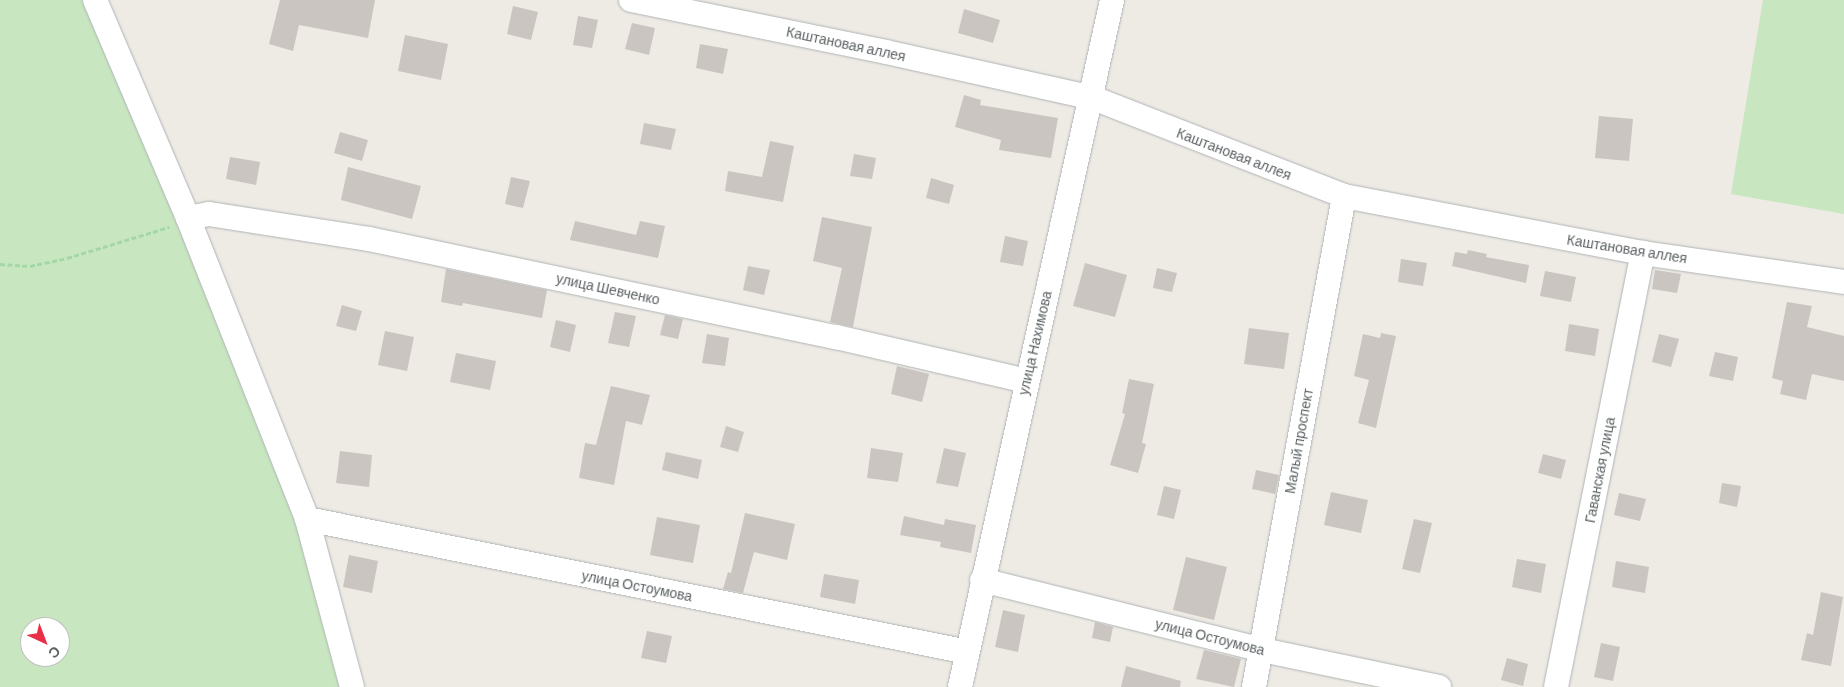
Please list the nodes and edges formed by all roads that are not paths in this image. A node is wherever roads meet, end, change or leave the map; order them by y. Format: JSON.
{"nodes":[{"id":1,"x":95,"y":0,"type":"edge"},
{"id":2,"x":631,"y":0,"type":"edge"},
{"id":3,"x":1112,"y":0,"type":"edge"},
{"id":4,"x":1093,"y":98,"type":"junction"},
{"id":5,"x":1344,"y":196,"type":"junction"},
{"id":6,"x":188,"y":218,"type":"junction"},
{"id":7,"x":1644,"y":253,"type":"junction"},
{"id":8,"x":1844,"y":282,"type":"edge"},
{"id":9,"x":1026,"y":382,"type":"junction"},
{"id":10,"x":307,"y":520,"type":"junction"},
{"id":11,"x":982,"y":580,"type":"junction"},
{"id":12,"x":1262,"y":650,"type":"junction"},
{"id":13,"x":968,"y":652,"type":"junction"},
{"id":14,"x":352,"y":687,"type":"edge"},
{"id":15,"x":960,"y":687,"type":"edge"},
{"id":16,"x":1254,"y":687,"type":"edge"},
{"id":17,"x":1439,"y":687,"type":"edge"},
{"id":18,"x":1556,"y":687,"type":"edge"}],
"edges":[{"from":1,"to":6,"type":"street"},
{"from":2,"to":4,"type":"street","name":"Каштановая аллея"},
{"from":3,"to":4,"type":"street","name":"улица Нахимова"},
{"from":4,"to":5,"type":"street","name":"Каштановая аллея"},
{"from":4,"to":9,"type":"street","name":"улица Нахимова"},
{"from":5,"to":7,"type":"street","name":"Каштановая аллея"},
{"from":5,"to":12,"type":"street","name":"Малый проспект"},
{"from":6,"to":9,"type":"street","name":"улица Шевченко"},
{"from":6,"to":10,"type":"street"},
{"from":7,"to":8,"type":"street","name":"Каштановая аллея"},
{"from":7,"to":18,"type":"street","name":"Гаванская улица"},
{"from":9,"to":11,"type":"street","name":"улица Нахимова"},
{"from":10,"to":13,"type":"street","name":"улица Остоумова"},
{"from":10,"to":14,"type":"street"},
{"from":11,"to":12,"type":"street","name":"улица Остоумова"},
{"from":11,"to":13,"type":"street","name":"улица Нахимова"},
{"from":12,"to":16,"type":"street","name":"Малый проспект"},
{"from":12,"to":17,"type":"street","name":"улица Остоумова"},
{"from":13,"to":15,"type":"street","name":"улица Нахимова"}]}
